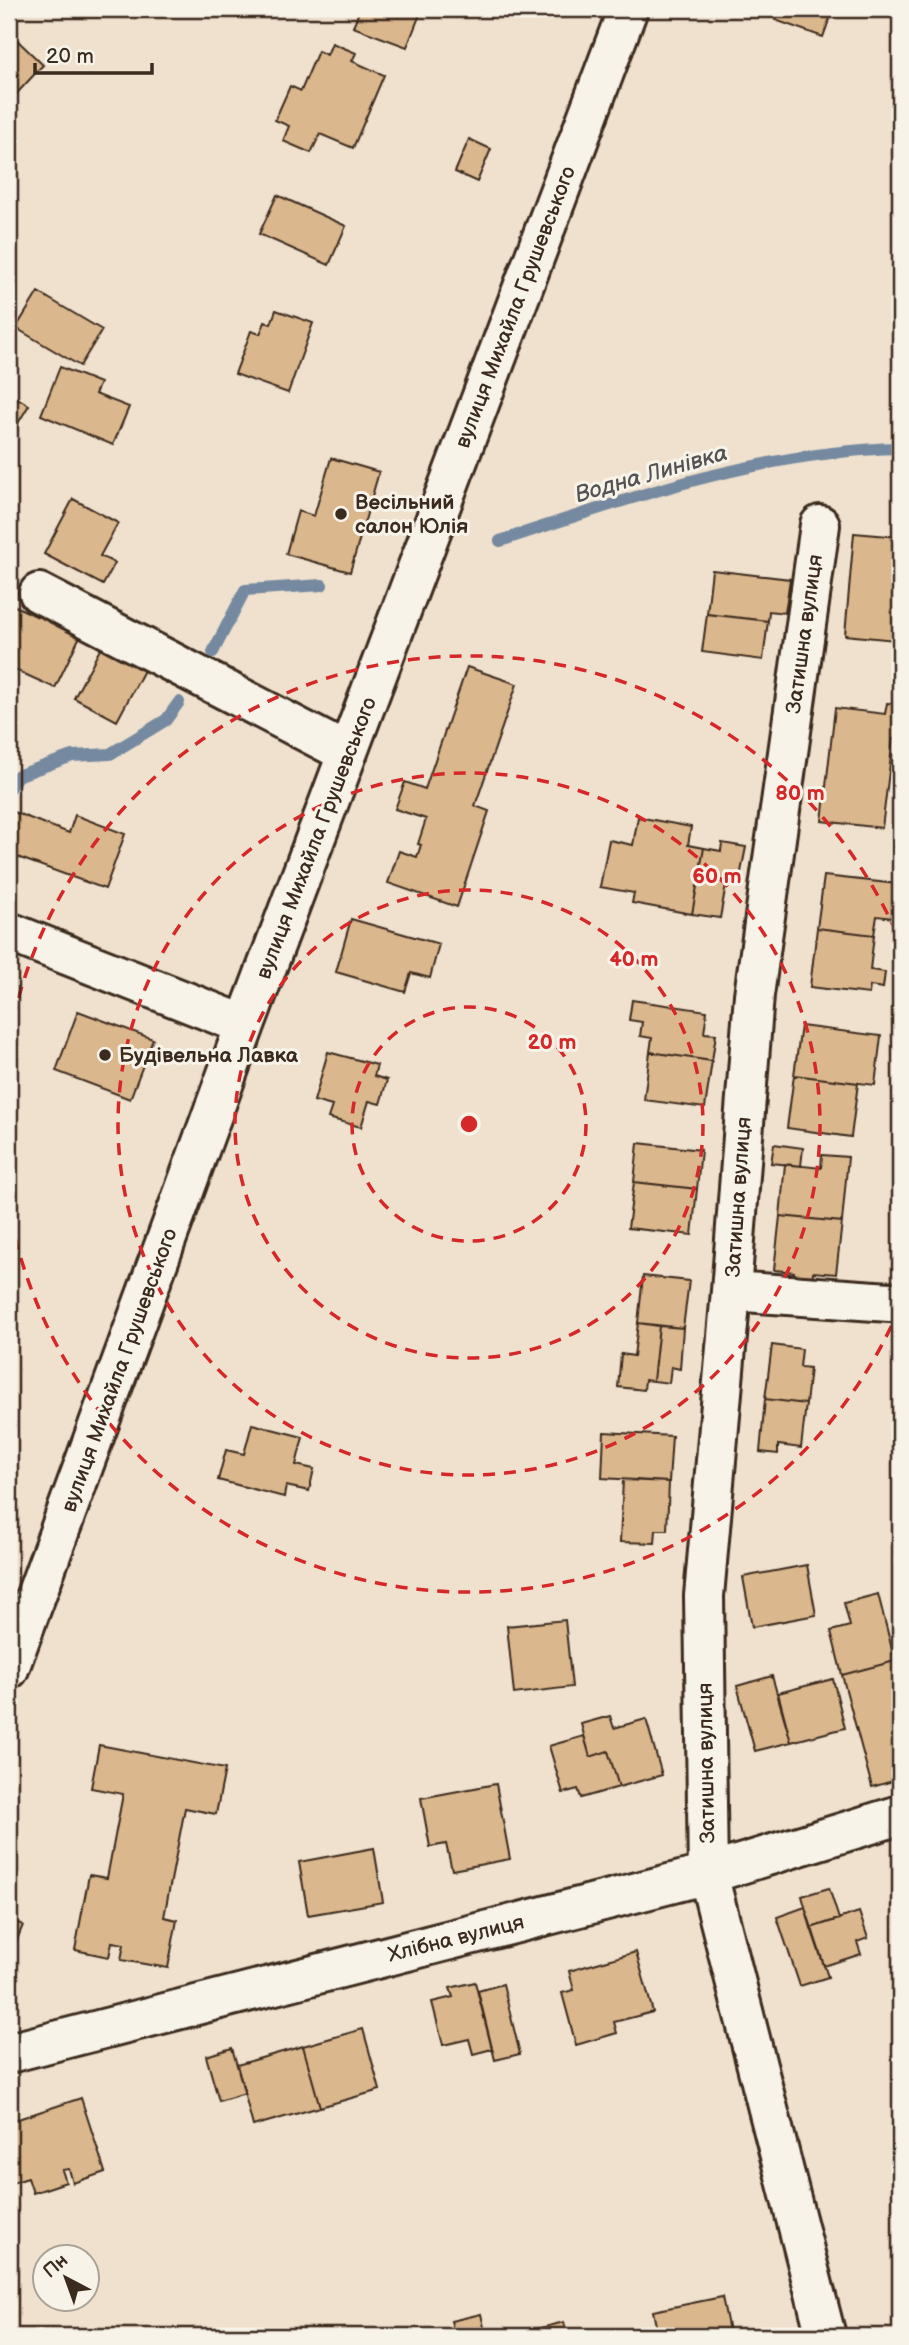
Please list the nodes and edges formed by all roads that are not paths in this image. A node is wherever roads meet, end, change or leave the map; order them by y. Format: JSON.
{"nodes":[{"id":1,"x":628,"y":9,"type":"edge"},
{"id":2,"x":820,"y":525,"type":"dead end"},
{"id":3,"x":39,"y":593,"type":"dead end"},
{"id":4,"x":347,"y":753,"type":"junction"},
{"id":5,"x":9,"y":932,"type":"edge"},
{"id":6,"x":246,"y":1025,"type":"junction"},
{"id":7,"x":731,"y":1291,"type":"junction"},
{"id":8,"x":890,"y":1302,"type":"dead end"},
{"id":9,"x":9,"y":1669,"type":"edge"},
{"id":10,"x":900,"y":1815,"type":"edge"},
{"id":11,"x":708,"y":1874,"type":"junction"},
{"id":12,"x":9,"y":2053,"type":"edge"},
{"id":13,"x":827,"y":2336,"type":"edge"}],
"edges":[{"from":1,"to":4,"type":"street","name":"вулиця Михайла Грушевського"},
{"from":2,"to":7,"type":"street","name":"Затишна вулиця"},
{"from":3,"to":4,"type":"street"},
{"from":4,"to":6,"type":"street","name":"вулиця Михайла Грушевського"},
{"from":5,"to":6,"type":"street"},
{"from":6,"to":9,"type":"street","name":"вулиця Михайла Грушевського"},
{"from":7,"to":8,"type":"street"},
{"from":7,"to":11,"type":"street","name":"Затишна вулиця"},
{"from":10,"to":11,"type":"street","name":"Хлібна вулиця"},
{"from":11,"to":12,"type":"street","name":"Хлібна вулиця"},
{"from":11,"to":13,"type":"street","name":"Затишна вулиця"}]}
